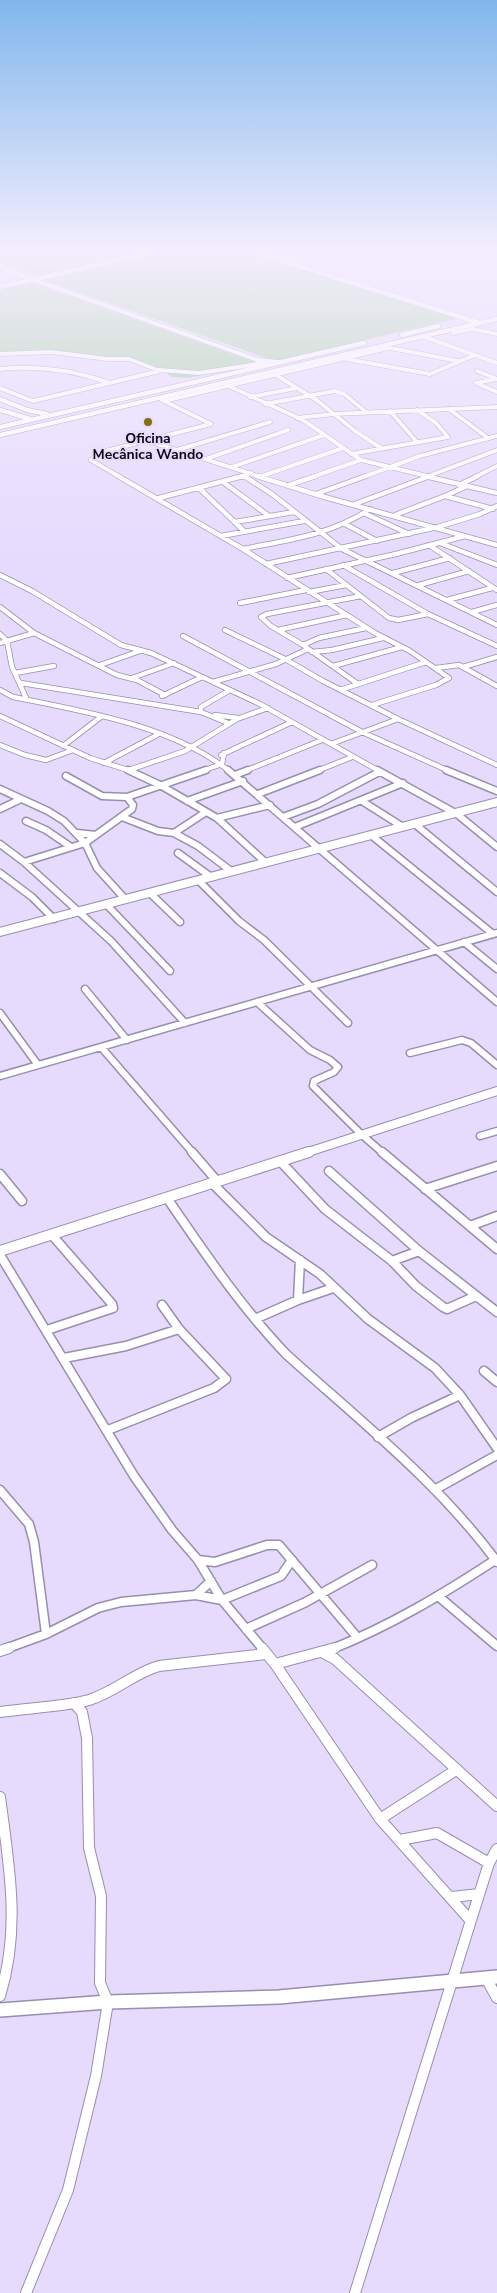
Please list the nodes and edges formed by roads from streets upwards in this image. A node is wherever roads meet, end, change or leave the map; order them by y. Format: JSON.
{"nodes":[{"id":1,"x":92,"y":357,"type":"edge"},
{"id":2,"x":250,"y":357,"type":"edge"},
{"id":3,"x":308,"y":357,"type":"edge"},
{"id":4,"x":333,"y":357,"type":"edge"},
{"id":5,"x":354,"y":357,"type":"edge"},
{"id":6,"x":437,"y":357,"type":"edge"},
{"id":7,"x":470,"y":357,"type":"edge"},
{"id":8,"x":481,"y":357,"type":"edge"},
{"id":9,"x":346,"y":359,"type":"junction"},
{"id":10,"x":258,"y":360,"type":"junction"},
{"id":11,"x":459,"y":361,"type":"junction"},
{"id":12,"x":286,"y":362,"type":"junction"},
{"id":13,"x":264,"y":363,"type":"junction"},
{"id":14,"x":497,"y":363,"type":"edge"},
{"id":15,"x":255,"y":368,"type":"junction"},
{"id":16,"x":0,"y":369,"type":"edge"},
{"id":17,"x":159,"y":370,"type":"junction"},
{"id":18,"x":477,"y":371,"type":"dead end"},
{"id":19,"x":276,"y":375,"type":"junction"},
{"id":20,"x":497,"y":378,"type":"edge"},
{"id":21,"x":111,"y":383,"type":"junction"},
{"id":22,"x":222,"y":383,"type":"junction"},
{"id":23,"x":228,"y":386,"type":"junction"},
{"id":24,"x":0,"y":388,"type":"edge"},
{"id":25,"x":297,"y":388,"type":"junction"},
{"id":26,"x":497,"y":392,"type":"edge"},
{"id":27,"x":309,"y":396,"type":"junction"},
{"id":28,"x":250,"y":397,"type":"junction"},
{"id":29,"x":157,"y":398,"type":"junction"},
{"id":30,"x":0,"y":399,"type":"edge"},
{"id":31,"x":164,"y":401,"type":"junction"},
{"id":32,"x":265,"y":404,"type":"junction"},
{"id":33,"x":497,"y":407,"type":"edge"},
{"id":34,"x":449,"y":408,"type":"junction"},
{"id":35,"x":0,"y":410,"type":"edge"},
{"id":36,"x":27,"y":410,"type":"junction"},
{"id":37,"x":417,"y":410,"type":"junction"},
{"id":38,"x":390,"y":411,"type":"junction"},
{"id":39,"x":70,"y":412,"type":"junction"},
{"id":40,"x":366,"y":412,"type":"junction"},
{"id":41,"x":62,"y":413,"type":"junction"},
{"id":42,"x":9,"y":414,"type":"junction"},
{"id":43,"x":334,"y":414,"type":"junction"},
{"id":44,"x":80,"y":416,"type":"junction"},
{"id":45,"x":297,"y":418,"type":"junction"},
{"id":46,"x":35,"y":419,"type":"junction"},
{"id":47,"x":270,"y":422,"type":"dead end"},
{"id":48,"x":2,"y":427,"type":"edge"},
{"id":49,"x":288,"y":430,"type":"dead end"},
{"id":50,"x":16,"y":431,"type":"junction"},
{"id":51,"x":8,"y":433,"type":"junction"},
{"id":52,"x":0,"y":435,"type":"edge"},
{"id":53,"x":324,"y":435,"type":"junction"},
{"id":54,"x":497,"y":436,"type":"edge"},
{"id":55,"x":448,"y":438,"type":"junction"},
{"id":56,"x":488,"y":438,"type":"junction"},
{"id":57,"x":146,"y":441,"type":"junction"},
{"id":58,"x":417,"y":442,"type":"junction"},
{"id":59,"x":462,"y":446,"type":"junction"},
{"id":60,"x":343,"y":448,"type":"junction"},
{"id":61,"x":381,"y":448,"type":"junction"},
{"id":62,"x":176,"y":450,"type":"junction"},
{"id":63,"x":497,"y":450,"type":"edge"},
{"id":64,"x":351,"y":454,"type":"junction"},
{"id":65,"x":206,"y":460,"type":"junction"},
{"id":66,"x":361,"y":460,"type":"junction"},
{"id":67,"x":497,"y":466,"type":"edge"},
{"id":68,"x":231,"y":468,"type":"junction"},
{"id":69,"x":389,"y":468,"type":"junction"},
{"id":70,"x":252,"y":473,"type":"junction"},
{"id":71,"x":243,"y":476,"type":"junction"},
{"id":72,"x":262,"y":476,"type":"junction"},
{"id":73,"x":426,"y":477,"type":"junction"},
{"id":74,"x":223,"y":482,"type":"junction"},
{"id":75,"x":290,"y":485,"type":"junction"},
{"id":76,"x":459,"y":485,"type":"junction"},
{"id":77,"x":466,"y":486,"type":"junction"},
{"id":78,"x":199,"y":488,"type":"junction"},
{"id":79,"x":316,"y":494,"type":"junction"},
{"id":80,"x":497,"y":494,"type":"edge"},
{"id":81,"x":445,"y":496,"type":"junction"},
{"id":82,"x":159,"y":498,"type":"junction"},
{"id":83,"x":355,"y":504,"type":"junction"},
{"id":84,"x":497,"y":506,"type":"edge"},
{"id":85,"x":370,"y":508,"type":"junction"},
{"id":86,"x":491,"y":509,"type":"junction"},
{"id":87,"x":497,"y":510,"type":"edge"},
{"id":88,"x":294,"y":512,"type":"junction"},
{"id":89,"x":364,"y":513,"type":"junction"},
{"id":90,"x":394,"y":515,"type":"junction"},
{"id":91,"x":269,"y":516,"type":"junction"},
{"id":92,"x":304,"y":521,"type":"junction"},
{"id":93,"x":235,"y":522,"type":"junction"},
{"id":94,"x":345,"y":524,"type":"junction"},
{"id":95,"x":438,"y":527,"type":"junction"},
{"id":96,"x":244,"y":531,"type":"junction"},
{"id":97,"x":321,"y":534,"type":"junction"},
{"id":98,"x":410,"y":534,"type":"junction"},
{"id":99,"x":221,"y":536,"type":"junction"},
{"id":100,"x":465,"y":536,"type":"junction"},
{"id":101,"x":377,"y":541,"type":"junction"},
{"id":102,"x":439,"y":543,"type":"junction"},
{"id":103,"x":429,"y":545,"type":"junction"},
{"id":104,"x":497,"y":545,"type":"edge"},
{"id":105,"x":243,"y":549,"type":"junction"},
{"id":106,"x":342,"y":549,"type":"junction"},
{"id":107,"x":450,"y":558,"type":"junction"},
{"id":108,"x":366,"y":560,"type":"junction"},
{"id":109,"x":266,"y":564,"type":"junction"},
{"id":110,"x":343,"y":565,"type":"junction"},
{"id":111,"x":497,"y":565,"type":"edge"},
{"id":112,"x":326,"y":568,"type":"junction"},
{"id":113,"x":469,"y":571,"type":"junction"},
{"id":114,"x":393,"y":573,"type":"junction"},
{"id":115,"x":0,"y":575,"type":"edge"},
{"id":116,"x":286,"y":578,"type":"junction"},
{"id":117,"x":419,"y":585,"type":"junction"},
{"id":118,"x":346,"y":586,"type":"junction"},
{"id":119,"x":494,"y":589,"type":"edge"},
{"id":120,"x":308,"y":591,"type":"junction"},
{"id":121,"x":361,"y":596,"type":"junction"},
{"id":122,"x":446,"y":600,"type":"junction"},
{"id":123,"x":240,"y":603,"type":"dead end"},
{"id":124,"x":329,"y":604,"type":"junction"},
{"id":125,"x":497,"y":605,"type":"edge"},
{"id":126,"x":0,"y":607,"type":"edge"},
{"id":127,"x":472,"y":612,"type":"junction"},
{"id":128,"x":428,"y":614,"type":"junction"},
{"id":129,"x":346,"y":615,"type":"junction"},
{"id":130,"x":497,"y":625,"type":"edge"},
{"id":131,"x":366,"y":628,"type":"junction"},
{"id":132,"x":226,"y":630,"type":"dead end"},
{"id":133,"x":278,"y":630,"type":"junction"},
{"id":134,"x":34,"y":633,"type":"junction"},
{"id":135,"x":0,"y":634,"type":"edge"},
{"id":136,"x":183,"y":636,"type":"dead end"},
{"id":137,"x":383,"y":638,"type":"junction"},
{"id":138,"x":7,"y":642,"type":"junction"},
{"id":139,"x":0,"y":643,"type":"edge"},
{"id":140,"x":303,"y":645,"type":"junction"},
{"id":141,"x":497,"y":646,"type":"edge"},
{"id":142,"x":402,"y":647,"type":"junction"},
{"id":143,"x":141,"y":651,"type":"junction"},
{"id":144,"x":310,"y":651,"type":"junction"},
{"id":145,"x":497,"y":657,"type":"edge"},
{"id":146,"x":285,"y":659,"type":"junction"},
{"id":147,"x":426,"y":662,"type":"junction"},
{"id":148,"x":174,"y":663,"type":"junction"},
{"id":149,"x":276,"y":664,"type":"junction"},
{"id":150,"x":54,"y":666,"type":"dead end"},
{"id":151,"x":100,"y":666,"type":"junction"},
{"id":152,"x":296,"y":666,"type":"junction"},
{"id":153,"x":333,"y":666,"type":"junction"},
{"id":154,"x":463,"y":667,"type":"junction"},
{"id":155,"x":436,"y":668,"type":"junction"},
{"id":156,"x":250,"y":672,"type":"junction"},
{"id":157,"x":15,"y":673,"type":"junction"},
{"id":158,"x":202,"y":677,"type":"junction"},
{"id":159,"x":130,"y":678,"type":"junction"},
{"id":160,"x":213,"y":682,"type":"junction"},
{"id":161,"x":21,"y":683,"type":"junction"},
{"id":162,"x":358,"y":684,"type":"junction"},
{"id":163,"x":497,"y":686,"type":"edge"},
{"id":164,"x":0,"y":690,"type":"edge"},
{"id":165,"x":230,"y":690,"type":"junction"},
{"id":166,"x":340,"y":690,"type":"junction"},
{"id":167,"x":164,"y":695,"type":"junction"},
{"id":168,"x":27,"y":700,"type":"junction"},
{"id":169,"x":152,"y":703,"type":"junction"},
{"id":170,"x":260,"y":704,"type":"junction"},
{"id":171,"x":372,"y":705,"type":"junction"},
{"id":172,"x":268,"y":708,"type":"junction"},
{"id":173,"x":254,"y":711,"type":"junction"},
{"id":174,"x":204,"y":713,"type":"junction"},
{"id":175,"x":0,"y":716,"type":"edge"},
{"id":176,"x":102,"y":716,"type":"junction"},
{"id":177,"x":238,"y":718,"type":"junction"},
{"id":178,"x":398,"y":719,"type":"junction"},
{"id":179,"x":292,"y":722,"type":"junction"},
{"id":180,"x":228,"y":723,"type":"junction"},
{"id":181,"x":362,"y":732,"type":"junction"},
{"id":182,"x":157,"y":735,"type":"junction"},
{"id":183,"x":322,"y":740,"type":"junction"},
{"id":184,"x":331,"y":744,"type":"junction"},
{"id":185,"x":0,"y":745,"type":"edge"},
{"id":186,"x":63,"y":746,"type":"junction"},
{"id":187,"x":191,"y":747,"type":"junction"},
{"id":188,"x":74,"y":750,"type":"junction"},
{"id":189,"x":224,"y":753,"type":"junction"},
{"id":190,"x":352,"y":757,"type":"junction"},
{"id":191,"x":213,"y":758,"type":"junction"},
{"id":192,"x":104,"y":763,"type":"junction"},
{"id":193,"x":222,"y":764,"type":"junction"},
{"id":194,"x":497,"y":765,"type":"edge"},
{"id":195,"x":129,"y":770,"type":"junction"},
{"id":196,"x":379,"y":772,"type":"junction"},
{"id":197,"x":235,"y":775,"type":"junction"},
{"id":198,"x":66,"y":776,"type":"dead end"},
{"id":199,"x":243,"y":782,"type":"junction"},
{"id":200,"x":403,"y":783,"type":"junction"},
{"id":201,"x":160,"y":785,"type":"junction"},
{"id":202,"x":0,"y":789,"type":"edge"},
{"id":203,"x":497,"y":791,"type":"edge"},
{"id":204,"x":258,"y":794,"type":"junction"},
{"id":205,"x":127,"y":797,"type":"junction"},
{"id":206,"x":21,"y":799,"type":"junction"},
{"id":207,"x":187,"y":801,"type":"junction"},
{"id":208,"x":362,"y":801,"type":"junction"},
{"id":209,"x":497,"y":802,"type":"edge"},
{"id":210,"x":270,"y":805,"type":"junction"},
{"id":211,"x":0,"y":809,"type":"edge"},
{"id":212,"x":206,"y":812,"type":"junction"},
{"id":213,"x":457,"y":814,"type":"junction"},
{"id":214,"x":122,"y":817,"type":"junction"},
{"id":215,"x":283,"y":817,"type":"junction"},
{"id":216,"x":217,"y":818,"type":"junction"},
{"id":217,"x":26,"y":821,"type":"dead end"},
{"id":218,"x":416,"y":825,"type":"junction"},
{"id":219,"x":295,"y":827,"type":"junction"},
{"id":220,"x":404,"y":827,"type":"junction"},
{"id":221,"x":77,"y":833,"type":"junction"},
{"id":222,"x":174,"y":834,"type":"junction"},
{"id":223,"x":371,"y":835,"type":"junction"},
{"id":224,"x":96,"y":836,"type":"junction"},
{"id":225,"x":85,"y":843,"type":"junction"},
{"id":226,"x":0,"y":844,"type":"edge"},
{"id":227,"x":71,"y":847,"type":"junction"},
{"id":228,"x":318,"y":848,"type":"junction"},
{"id":229,"x":497,"y":848,"type":"edge"},
{"id":230,"x":178,"y":853,"type":"dead end"},
{"id":231,"x":24,"y":862,"type":"junction"},
{"id":232,"x":265,"y":862,"type":"junction"},
{"id":233,"x":231,"y":871,"type":"junction"},
{"id":234,"x":0,"y":873,"type":"edge"},
{"id":235,"x":210,"y":877,"type":"junction"},
{"id":236,"x":198,"y":880,"type":"junction"},
{"id":237,"x":497,"y":892,"type":"edge"},
{"id":238,"x":150,"y":893,"type":"junction"},
{"id":239,"x":125,"y":900,"type":"junction"},
{"id":240,"x":106,"y":904,"type":"junction"},
{"id":241,"x":80,"y":912,"type":"junction"},
{"id":242,"x":54,"y":919,"type":"junction"},
{"id":243,"x":180,"y":922,"type":"dead end"},
{"id":244,"x":1,"y":932,"type":"edge"},
{"id":245,"x":495,"y":933,"type":"edge"},
{"id":246,"x":464,"y":942,"type":"junction"},
{"id":247,"x":436,"y":950,"type":"junction"},
{"id":248,"x":497,"y":969,"type":"edge"},
{"id":249,"x":170,"y":971,"type":"dead end"},
{"id":250,"x":310,"y":987,"type":"junction"},
{"id":251,"x":85,"y":989,"type":"dead end"},
{"id":252,"x":257,"y":1002,"type":"junction"},
{"id":253,"x":497,"y":1002,"type":"edge"},
{"id":254,"x":0,"y":1013,"type":"edge"},
{"id":255,"x":185,"y":1023,"type":"junction"},
{"id":256,"x":348,"y":1023,"type":"dead end"},
{"id":257,"x":127,"y":1040,"type":"junction"},
{"id":258,"x":102,"y":1047,"type":"junction"},
{"id":259,"x":410,"y":1053,"type":"dead end"},
{"id":260,"x":38,"y":1065,"type":"junction"},
{"id":261,"x":497,"y":1065,"type":"edge"},
{"id":262,"x":0,"y":1076,"type":"edge"},
{"id":263,"x":497,"y":1091,"type":"edge"},
{"id":264,"x":497,"y":1131,"type":"edge"},
{"id":265,"x":361,"y":1134,"type":"junction"},
{"id":266,"x":480,"y":1136,"type":"dead end"},
{"id":267,"x":280,"y":1161,"type":"junction"},
{"id":268,"x":497,"y":1166,"type":"edge"},
{"id":269,"x":329,"y":1171,"type":"dead end"},
{"id":270,"x":0,"y":1174,"type":"edge"},
{"id":271,"x":215,"y":1182,"type":"junction"},
{"id":272,"x":425,"y":1189,"type":"junction"},
{"id":273,"x":167,"y":1198,"type":"junction"},
{"id":274,"x":22,"y":1201,"type":"dead end"},
{"id":275,"x":497,"y":1216,"type":"edge"},
{"id":276,"x":470,"y":1226,"type":"junction"},
{"id":277,"x":52,"y":1235,"type":"junction"},
{"id":278,"x":497,"y":1249,"type":"edge"},
{"id":279,"x":419,"y":1251,"type":"junction"},
{"id":280,"x":0,"y":1253,"type":"edge"},
{"id":281,"x":300,"y":1260,"type":"junction"},
{"id":282,"x":392,"y":1261,"type":"junction"},
{"id":283,"x":333,"y":1288,"type":"junction"},
{"id":284,"x":476,"y":1296,"type":"junction"},
{"id":285,"x":298,"y":1300,"type":"junction"},
{"id":286,"x":162,"y":1305,"type":"dead end"},
{"id":287,"x":497,"y":1312,"type":"edge"},
{"id":288,"x":255,"y":1319,"type":"junction"},
{"id":289,"x":179,"y":1329,"type":"junction"},
{"id":290,"x":46,"y":1330,"type":"junction"},
{"id":291,"x":64,"y":1358,"type":"junction"},
{"id":292,"x":484,"y":1371,"type":"dead end"},
{"id":293,"x":497,"y":1382,"type":"edge"},
{"id":294,"x":460,"y":1396,"type":"junction"},
{"id":295,"x":108,"y":1430,"type":"junction"},
{"id":296,"x":378,"y":1437,"type":"junction"},
{"id":297,"x":497,"y":1448,"type":"edge"},
{"id":298,"x":497,"y":1455,"type":"edge"},
{"id":299,"x":436,"y":1489,"type":"junction"},
{"id":300,"x":0,"y":1490,"type":"edge"},
{"id":301,"x":198,"y":1560,"type":"junction"},
{"id":302,"x":292,"y":1560,"type":"junction"},
{"id":303,"x":496,"y":1561,"type":"edge"},
{"id":304,"x":215,"y":1562,"type":"junction"},
{"id":305,"x":372,"y":1565,"type":"dead end"},
{"id":306,"x":206,"y":1572,"type":"junction"},
{"id":307,"x":211,"y":1581,"type":"junction"},
{"id":308,"x":320,"y":1594,"type":"junction"},
{"id":309,"x":196,"y":1595,"type":"junction"},
{"id":310,"x":438,"y":1596,"type":"junction"},
{"id":311,"x":222,"y":1600,"type":"junction"},
{"id":312,"x":246,"y":1629,"type":"junction"},
{"id":313,"x":46,"y":1634,"type":"junction"},
{"id":314,"x":357,"y":1637,"type":"junction"},
{"id":315,"x":497,"y":1646,"type":"edge"},
{"id":316,"x":332,"y":1648,"type":"junction"},
{"id":317,"x":0,"y":1651,"type":"edge"},
{"id":318,"x":322,"y":1652,"type":"junction"},
{"id":319,"x":266,"y":1654,"type":"junction"},
{"id":320,"x":335,"y":1659,"type":"junction"},
{"id":321,"x":275,"y":1664,"type":"junction"},
{"id":322,"x":88,"y":1700,"type":"junction"},
{"id":323,"x":74,"y":1703,"type":"junction"},
{"id":324,"x":0,"y":1712,"type":"edge"},
{"id":325,"x":82,"y":1712,"type":"junction"},
{"id":326,"x":456,"y":1770,"type":"junction"},
{"id":327,"x":0,"y":1797,"type":"edge"},
{"id":328,"x":497,"y":1806,"type":"edge"},
{"id":329,"x":380,"y":1818,"type":"junction"},
{"id":330,"x":400,"y":1840,"type":"junction"},
{"id":331,"x":497,"y":1849,"type":"edge"},
{"id":332,"x":489,"y":1864,"type":"junction"},
{"id":333,"x":479,"y":1894,"type":"junction"},
{"id":334,"x":452,"y":1897,"type":"junction"},
{"id":335,"x":470,"y":1920,"type":"junction"},
{"id":336,"x":492,"y":1978,"type":"edge"},
{"id":337,"x":450,"y":1982,"type":"junction"},
{"id":338,"x":0,"y":1996,"type":"edge"},
{"id":339,"x":497,"y":1998,"type":"edge"},
{"id":340,"x":108,"y":2002,"type":"junction"},
{"id":341,"x":0,"y":2010,"type":"edge"},
{"id":342,"x":26,"y":2293,"type":"edge"},
{"id":343,"x":355,"y":2293,"type":"edge"}],
"edges":[{"from":1,"to":17,"type":"street"},
{"from":2,"to":10,"type":"street"},
{"from":3,"to":12,"type":"street"},
{"from":4,"to":22,"type":"street"},
{"from":5,"to":9,"type":"street"},
{"from":6,"to":11,"type":"street"},
{"from":7,"to":11,"type":"street"},
{"from":8,"to":14,"type":"street"},
{"from":9,"to":11,"type":"street"},
{"from":9,"to":19,"type":"street"},
{"from":10,"to":12,"type":"street"},
{"from":10,"to":13,"type":"street"},
{"from":12,"to":15,"type":"street"},
{"from":13,"to":15,"type":"street"},
{"from":13,"to":17,"type":"street"},
{"from":15,"to":39,"type":"street"},
{"from":16,"to":21,"type":"street"},
{"from":17,"to":21,"type":"street"},
{"from":18,"to":20,"type":"street"},
{"from":19,"to":23,"type":"street"},
{"from":19,"to":25,"type":"street"},
{"from":20,"to":26,"type":"street"},
{"from":21,"to":24,"type":"street"},
{"from":22,"to":23,"type":"street"},
{"from":22,"to":29,"type":"street"},
{"from":23,"to":28,"type":"street"},
{"from":23,"to":31,"type":"street"},
{"from":25,"to":27,"type":"street"},
{"from":25,"to":28,"type":"street"},
{"from":27,"to":32,"type":"street"},
{"from":27,"to":40,"type":"street"},
{"from":27,"to":43,"type":"street"},
{"from":28,"to":32,"type":"street"},
{"from":29,"to":31,"type":"street"},
{"from":29,"to":44,"type":"street"},
{"from":30,"to":36,"type":"street"},
{"from":31,"to":57,"type":"street"},
{"from":32,"to":45,"type":"street"},
{"from":33,"to":34,"type":"street"},
{"from":34,"to":37,"type":"street"},
{"from":34,"to":56,"type":"street"},
{"from":35,"to":42,"type":"street"},
{"from":36,"to":41,"type":"street"},
{"from":36,"to":42,"type":"street"},
{"from":36,"to":46,"type":"street"},
{"from":37,"to":38,"type":"street"},
{"from":37,"to":55,"type":"street"},
{"from":38,"to":40,"type":"street"},
{"from":38,"to":58,"type":"street"},
{"from":39,"to":41,"type":"street"},
{"from":39,"to":44,"type":"street"},
{"from":40,"to":43,"type":"street"},
{"from":41,"to":46,"type":"street"},
{"from":42,"to":46,"type":"street"},
{"from":42,"to":48,"type":"street"},
{"from":43,"to":45,"type":"street"},
{"from":43,"to":61,"type":"street"},
{"from":44,"to":46,"type":"street"},
{"from":44,"to":50,"type":"street"},
{"from":45,"to":53,"type":"street"},
{"from":46,"to":48,"type":"street"},
{"from":46,"to":50,"type":"street"},
{"from":47,"to":62,"type":"street"},
{"from":48,"to":51,"type":"street"},
{"from":49,"to":65,"type":"street"},
{"from":50,"to":51,"type":"street"},
{"from":51,"to":52,"type":"street"},
{"from":53,"to":60,"type":"street"},
{"from":53,"to":68,"type":"street"},
{"from":54,"to":56,"type":"street"},
{"from":55,"to":58,"type":"street"},
{"from":55,"to":59,"type":"street"},
{"from":56,"to":59,"type":"street"},
{"from":57,"to":62,"type":"street"},
{"from":57,"to":82,"type":"street"},
{"from":58,"to":61,"type":"street"},
{"from":59,"to":69,"type":"street"},
{"from":60,"to":64,"type":"street"},
{"from":60,"to":72,"type":"street"},
{"from":61,"to":64,"type":"street"},
{"from":62,"to":65,"type":"street"},
{"from":63,"to":73,"type":"street"},
{"from":64,"to":66,"type":"street"},
{"from":65,"to":68,"type":"street"},
{"from":66,"to":69,"type":"street"},
{"from":66,"to":75,"type":"street"},
{"from":67,"to":76,"type":"street"},
{"from":68,"to":70,"type":"street"},
{"from":69,"to":73,"type":"street"},
{"from":69,"to":79,"type":"street"},
{"from":70,"to":71,"type":"street"},
{"from":70,"to":72,"type":"street"},
{"from":71,"to":74,"type":"street"},
{"from":71,"to":88,"type":"street"},
{"from":72,"to":75,"type":"street"},
{"from":73,"to":76,"type":"street"},
{"from":73,"to":83,"type":"street"},
{"from":74,"to":78,"type":"street"},
{"from":74,"to":91,"type":"street"},
{"from":75,"to":79,"type":"street"},
{"from":76,"to":77,"type":"street"},
{"from":77,"to":80,"type":"street"},
{"from":77,"to":81,"type":"street"},
{"from":78,"to":82,"type":"street"},
{"from":78,"to":93,"type":"street"},
{"from":79,"to":83,"type":"street"},
{"from":81,"to":86,"type":"street"},
{"from":81,"to":90,"type":"street"},
{"from":82,"to":99,"type":"street"},
{"from":83,"to":85,"type":"street"},
{"from":84,"to":86,"type":"street"},
{"from":85,"to":89,"type":"street"},
{"from":85,"to":90,"type":"street"},
{"from":86,"to":87,"type":"street"},
{"from":86,"to":95,"type":"street"},
{"from":88,"to":91,"type":"street"},
{"from":88,"to":92,"type":"street"},
{"from":89,"to":94,"type":"street"},
{"from":89,"to":98,"type":"street"},
{"from":90,"to":95,"type":"street"},
{"from":91,"to":93,"type":"street"},
{"from":92,"to":96,"type":"street"},
{"from":92,"to":97,"type":"street"},
{"from":93,"to":96,"type":"street"},
{"from":94,"to":97,"type":"street"},
{"from":94,"to":101,"type":"street"},
{"from":95,"to":98,"type":"street"},
{"from":95,"to":100,"type":"street"},
{"from":96,"to":99,"type":"street"},
{"from":97,"to":105,"type":"street"},
{"from":97,"to":106,"type":"street"},
{"from":98,"to":101,"type":"street"},
{"from":99,"to":105,"type":"street"},
{"from":100,"to":102,"type":"street"},
{"from":100,"to":104,"type":"street"},
{"from":101,"to":106,"type":"street"},
{"from":102,"to":103,"type":"street"},
{"from":102,"to":111,"type":"street"},
{"from":103,"to":107,"type":"street"},
{"from":103,"to":108,"type":"street"},
{"from":105,"to":109,"type":"street"},
{"from":106,"to":108,"type":"street"},
{"from":106,"to":109,"type":"street"},
{"from":107,"to":113,"type":"street"},
{"from":107,"to":114,"type":"street"},
{"from":108,"to":110,"type":"street"},
{"from":108,"to":114,"type":"street"},
{"from":109,"to":116,"type":"street"},
{"from":110,"to":112,"type":"street"},
{"from":110,"to":128,"type":"street"},
{"from":112,"to":116,"type":"street"},
{"from":112,"to":118,"type":"street"},
{"from":113,"to":117,"type":"street"},
{"from":113,"to":119,"type":"street"},
{"from":114,"to":117,"type":"street"},
{"from":115,"to":143,"type":"street"},
{"from":116,"to":120,"type":"street"},
{"from":117,"to":122,"type":"street"},
{"from":118,"to":120,"type":"street"},
{"from":118,"to":121,"type":"street"},
{"from":119,"to":122,"type":"street"},
{"from":120,"to":123,"type":"street"},
{"from":120,"to":124,"type":"street"},
{"from":121,"to":124,"type":"street"},
{"from":121,"to":128,"type":"street"},
{"from":122,"to":127,"type":"street"},
{"from":124,"to":129,"type":"street"},
{"from":124,"to":133,"type":"street"},
{"from":125,"to":127,"type":"street"},
{"from":126,"to":134,"type":"street"},
{"from":127,"to":130,"type":"street"},
{"from":128,"to":141,"type":"street"},
{"from":129,"to":131,"type":"street"},
{"from":129,"to":133,"type":"street"},
{"from":131,"to":137,"type":"street"},
{"from":131,"to":140,"type":"street"},
{"from":132,"to":146,"type":"street"},
{"from":133,"to":140,"type":"street"},
{"from":134,"to":138,"type":"street"},
{"from":134,"to":151,"type":"street"},
{"from":135,"to":138,"type":"street"},
{"from":136,"to":156,"type":"street"},
{"from":137,"to":142,"type":"street"},
{"from":137,"to":144,"type":"street"},
{"from":138,"to":139,"type":"street"},
{"from":138,"to":157,"type":"street"},
{"from":140,"to":144,"type":"street"},
{"from":142,"to":147,"type":"street"},
{"from":142,"to":153,"type":"street"},
{"from":143,"to":148,"type":"street"},
{"from":143,"to":151,"type":"street"},
{"from":144,"to":146,"type":"street"},
{"from":144,"to":153,"type":"street"},
{"from":145,"to":154,"type":"street"},
{"from":146,"to":149,"type":"street"},
{"from":146,"to":152,"type":"street"},
{"from":147,"to":155,"type":"street"},
{"from":147,"to":162,"type":"street"},
{"from":148,"to":158,"type":"street"},
{"from":148,"to":159,"type":"street"},
{"from":149,"to":152,"type":"street"},
{"from":149,"to":156,"type":"street"},
{"from":150,"to":157,"type":"street"},
{"from":151,"to":159,"type":"street"},
{"from":152,"to":166,"type":"street"},
{"from":153,"to":162,"type":"street"},
{"from":154,"to":155,"type":"street"},
{"from":154,"to":163,"type":"street"},
{"from":155,"to":171,"type":"street"},
{"from":156,"to":160,"type":"street"},
{"from":156,"to":181,"type":"street"},
{"from":157,"to":161,"type":"street"},
{"from":158,"to":160,"type":"street"},
{"from":158,"to":167,"type":"street"},
{"from":159,"to":167,"type":"street"},
{"from":160,"to":165,"type":"street"},
{"from":161,"to":168,"type":"street"},
{"from":161,"to":169,"type":"street"},
{"from":162,"to":166,"type":"street"},
{"from":164,"to":168,"type":"street"},
{"from":165,"to":170,"type":"street"},
{"from":165,"to":174,"type":"street"},
{"from":166,"to":171,"type":"street"},
{"from":167,"to":169,"type":"street"},
{"from":168,"to":176,"type":"street"},
{"from":169,"to":174,"type":"street"},
{"from":170,"to":172,"type":"street"},
{"from":170,"to":173,"type":"street"},
{"from":171,"to":178,"type":"street"},
{"from":172,"to":173,"type":"street"},
{"from":172,"to":179,"type":"street"},
{"from":173,"to":177,"type":"street"},
{"from":174,"to":177,"type":"street"},
{"from":174,"to":180,"type":"street"},
{"from":175,"to":186,"type":"street"},
{"from":176,"to":182,"type":"street"},
{"from":176,"to":186,"type":"street"},
{"from":177,"to":180,"type":"street"},
{"from":178,"to":181,"type":"street"},
{"from":178,"to":194,"type":"street"},
{"from":179,"to":183,"type":"street"},
{"from":179,"to":189,"type":"street"},
{"from":180,"to":187,"type":"street"},
{"from":181,"to":184,"type":"street"},
{"from":181,"to":203,"type":"street"},
{"from":182,"to":187,"type":"street"},
{"from":182,"to":192,"type":"street"},
{"from":183,"to":184,"type":"street"},
{"from":183,"to":197,"type":"street"},
{"from":184,"to":190,"type":"street"},
{"from":185,"to":188,"type":"street"},
{"from":186,"to":188,"type":"street"},
{"from":187,"to":191,"type":"street"},
{"from":187,"to":195,"type":"street"},
{"from":188,"to":192,"type":"street"},
{"from":189,"to":191,"type":"street"},
{"from":189,"to":193,"type":"street"},
{"from":190,"to":196,"type":"street"},
{"from":190,"to":204,"type":"street"},
{"from":191,"to":193,"type":"street"},
{"from":192,"to":195,"type":"street"},
{"from":193,"to":197,"type":"street"},
{"from":193,"to":201,"type":"street"},
{"from":195,"to":201,"type":"street"},
{"from":196,"to":200,"type":"street"},
{"from":196,"to":215,"type":"street"},
{"from":197,"to":199,"type":"street"},
{"from":198,"to":205,"type":"street"},
{"from":199,"to":204,"type":"street"},
{"from":199,"to":207,"type":"street"},
{"from":200,"to":208,"type":"street"},
{"from":200,"to":213,"type":"street"},
{"from":201,"to":205,"type":"street"},
{"from":201,"to":207,"type":"street"},
{"from":202,"to":206,"type":"street"},
{"from":204,"to":210,"type":"street"},
{"from":205,"to":214,"type":"street"},
{"from":206,"to":211,"type":"street"},
{"from":206,"to":221,"type":"street"},
{"from":207,"to":212,"type":"street"},
{"from":208,"to":219,"type":"street"},
{"from":208,"to":220,"type":"street"},
{"from":209,"to":213,"type":"street"},
{"from":210,"to":215,"type":"street"},
{"from":210,"to":216,"type":"street"},
{"from":212,"to":216,"type":"street"},
{"from":212,"to":222,"type":"street"},
{"from":213,"to":218,"type":"street"},
{"from":213,"to":229,"type":"street"},
{"from":214,"to":222,"type":"street"},
{"from":214,"to":224,"type":"street"},
{"from":215,"to":219,"type":"street"},
{"from":216,"to":232,"type":"street"},
{"from":217,"to":227,"type":"street"},
{"from":218,"to":220,"type":"street"},
{"from":218,"to":237,"type":"street"},
{"from":219,"to":228,"type":"street"},
{"from":220,"to":223,"type":"street"},
{"from":221,"to":224,"type":"street"},
{"from":221,"to":225,"type":"street"},
{"from":222,"to":233,"type":"street"},
{"from":223,"to":228,"type":"street"},
{"from":223,"to":245,"type":"street"},
{"from":224,"to":225,"type":"street"},
{"from":225,"to":227,"type":"street"},
{"from":225,"to":239,"type":"street"},
{"from":226,"to":231,"type":"street"},
{"from":227,"to":231,"type":"street"},
{"from":228,"to":232,"type":"street"},
{"from":228,"to":247,"type":"street"},
{"from":230,"to":235,"type":"street"},
{"from":231,"to":241,"type":"street"},
{"from":232,"to":233,"type":"street"},
{"from":233,"to":235,"type":"street"},
{"from":234,"to":242,"type":"street"},
{"from":235,"to":236,"type":"street"},
{"from":236,"to":238,"type":"street"},
{"from":236,"to":250,"type":"street"},
{"from":238,"to":239,"type":"street"},
{"from":238,"to":243,"type":"street"},
{"from":239,"to":240,"type":"street"},
{"from":240,"to":241,"type":"street"},
{"from":240,"to":249,"type":"street"},
{"from":241,"to":242,"type":"street"},
{"from":241,"to":255,"type":"street"},
{"from":242,"to":244,"type":"street"},
{"from":245,"to":246,"type":"street"},
{"from":246,"to":247,"type":"street"},
{"from":246,"to":248,"type":"street"},
{"from":247,"to":250,"type":"street"},
{"from":247,"to":253,"type":"street"},
{"from":250,"to":252,"type":"street"},
{"from":250,"to":256,"type":"street"},
{"from":251,"to":257,"type":"street"},
{"from":252,"to":255,"type":"street"},
{"from":252,"to":265,"type":"street"},
{"from":254,"to":260,"type":"street"},
{"from":255,"to":257,"type":"street"},
{"from":257,"to":258,"type":"street"},
{"from":258,"to":260,"type":"street"},
{"from":258,"to":271,"type":"street"},
{"from":259,"to":261,"type":"street"},
{"from":260,"to":262,"type":"street"},
{"from":263,"to":265,"type":"street"},
{"from":264,"to":266,"type":"street"},
{"from":265,"to":267,"type":"street"},
{"from":265,"to":272,"type":"street"},
{"from":267,"to":271,"type":"street"},
{"from":267,"to":282,"type":"street"},
{"from":268,"to":272,"type":"street"},
{"from":269,"to":279,"type":"street"},
{"from":270,"to":274,"type":"street"},
{"from":271,"to":273,"type":"street"},
{"from":271,"to":281,"type":"street"},
{"from":272,"to":276,"type":"street"},
{"from":273,"to":277,"type":"street"},
{"from":273,"to":288,"type":"street"},
{"from":275,"to":276,"type":"street"},
{"from":276,"to":278,"type":"street"},
{"from":277,"to":280,"type":"street"},
{"from":277,"to":290,"type":"street"},
{"from":279,"to":282,"type":"street"},
{"from":279,"to":284,"type":"street"},
{"from":280,"to":290,"type":"street"},
{"from":281,"to":283,"type":"street"},
{"from":281,"to":285,"type":"street"},
{"from":282,"to":284,"type":"street"},
{"from":283,"to":285,"type":"street"},
{"from":283,"to":294,"type":"street"},
{"from":284,"to":287,"type":"street"},
{"from":285,"to":288,"type":"street"},
{"from":286,"to":289,"type":"street"},
{"from":288,"to":296,"type":"street"},
{"from":289,"to":291,"type":"street"},
{"from":289,"to":295,"type":"street"},
{"from":290,"to":291,"type":"street"},
{"from":291,"to":295,"type":"street"},
{"from":292,"to":293,"type":"street"},
{"from":294,"to":296,"type":"street"},
{"from":294,"to":297,"type":"street"},
{"from":295,"to":301,"type":"street"},
{"from":296,"to":299,"type":"street"},
{"from":298,"to":299,"type":"street"},
{"from":299,"to":303,"type":"street"},
{"from":300,"to":313,"type":"street"},
{"from":301,"to":304,"type":"street"},
{"from":301,"to":306,"type":"street"},
{"from":302,"to":304,"type":"street"},
{"from":302,"to":308,"type":"street"},
{"from":302,"to":311,"type":"street"},
{"from":303,"to":310,"type":"street"},
{"from":304,"to":306,"type":"street"},
{"from":305,"to":308,"type":"street"},
{"from":306,"to":307,"type":"street"},
{"from":307,"to":309,"type":"street"},
{"from":307,"to":311,"type":"street"},
{"from":308,"to":312,"type":"street"},
{"from":308,"to":314,"type":"street"},
{"from":309,"to":311,"type":"street"},
{"from":309,"to":313,"type":"street"},
{"from":310,"to":314,"type":"street"},
{"from":310,"to":315,"type":"street"},
{"from":311,"to":312,"type":"street"},
{"from":312,"to":319,"type":"street"},
{"from":313,"to":317,"type":"street"},
{"from":314,"to":316,"type":"street"},
{"from":316,"to":318,"type":"street"},
{"from":316,"to":320,"type":"street"},
{"from":318,"to":320,"type":"street"},
{"from":318,"to":321,"type":"street"},
{"from":319,"to":321,"type":"street"},
{"from":319,"to":322,"type":"street"},
{"from":320,"to":326,"type":"street"},
{"from":321,"to":329,"type":"street"},
{"from":322,"to":323,"type":"street"},
{"from":322,"to":325,"type":"street"},
{"from":323,"to":324,"type":"street"},
{"from":323,"to":325,"type":"street"},
{"from":325,"to":340,"type":"street"},
{"from":326,"to":328,"type":"street"},
{"from":326,"to":329,"type":"street"},
{"from":327,"to":338,"type":"street"},
{"from":329,"to":330,"type":"street"},
{"from":330,"to":332,"type":"street"},
{"from":330,"to":334,"type":"street"},
{"from":331,"to":332,"type":"street"},
{"from":332,"to":333,"type":"street"},
{"from":333,"to":334,"type":"street"},
{"from":333,"to":335,"type":"street"},
{"from":334,"to":335,"type":"street"},
{"from":335,"to":337,"type":"street"},
{"from":336,"to":337,"type":"street"},
{"from":336,"to":339,"type":"street"},
{"from":337,"to":340,"type":"street"},
{"from":337,"to":343,"type":"street"},
{"from":340,"to":341,"type":"street"},
{"from":340,"to":342,"type":"street"}]}
